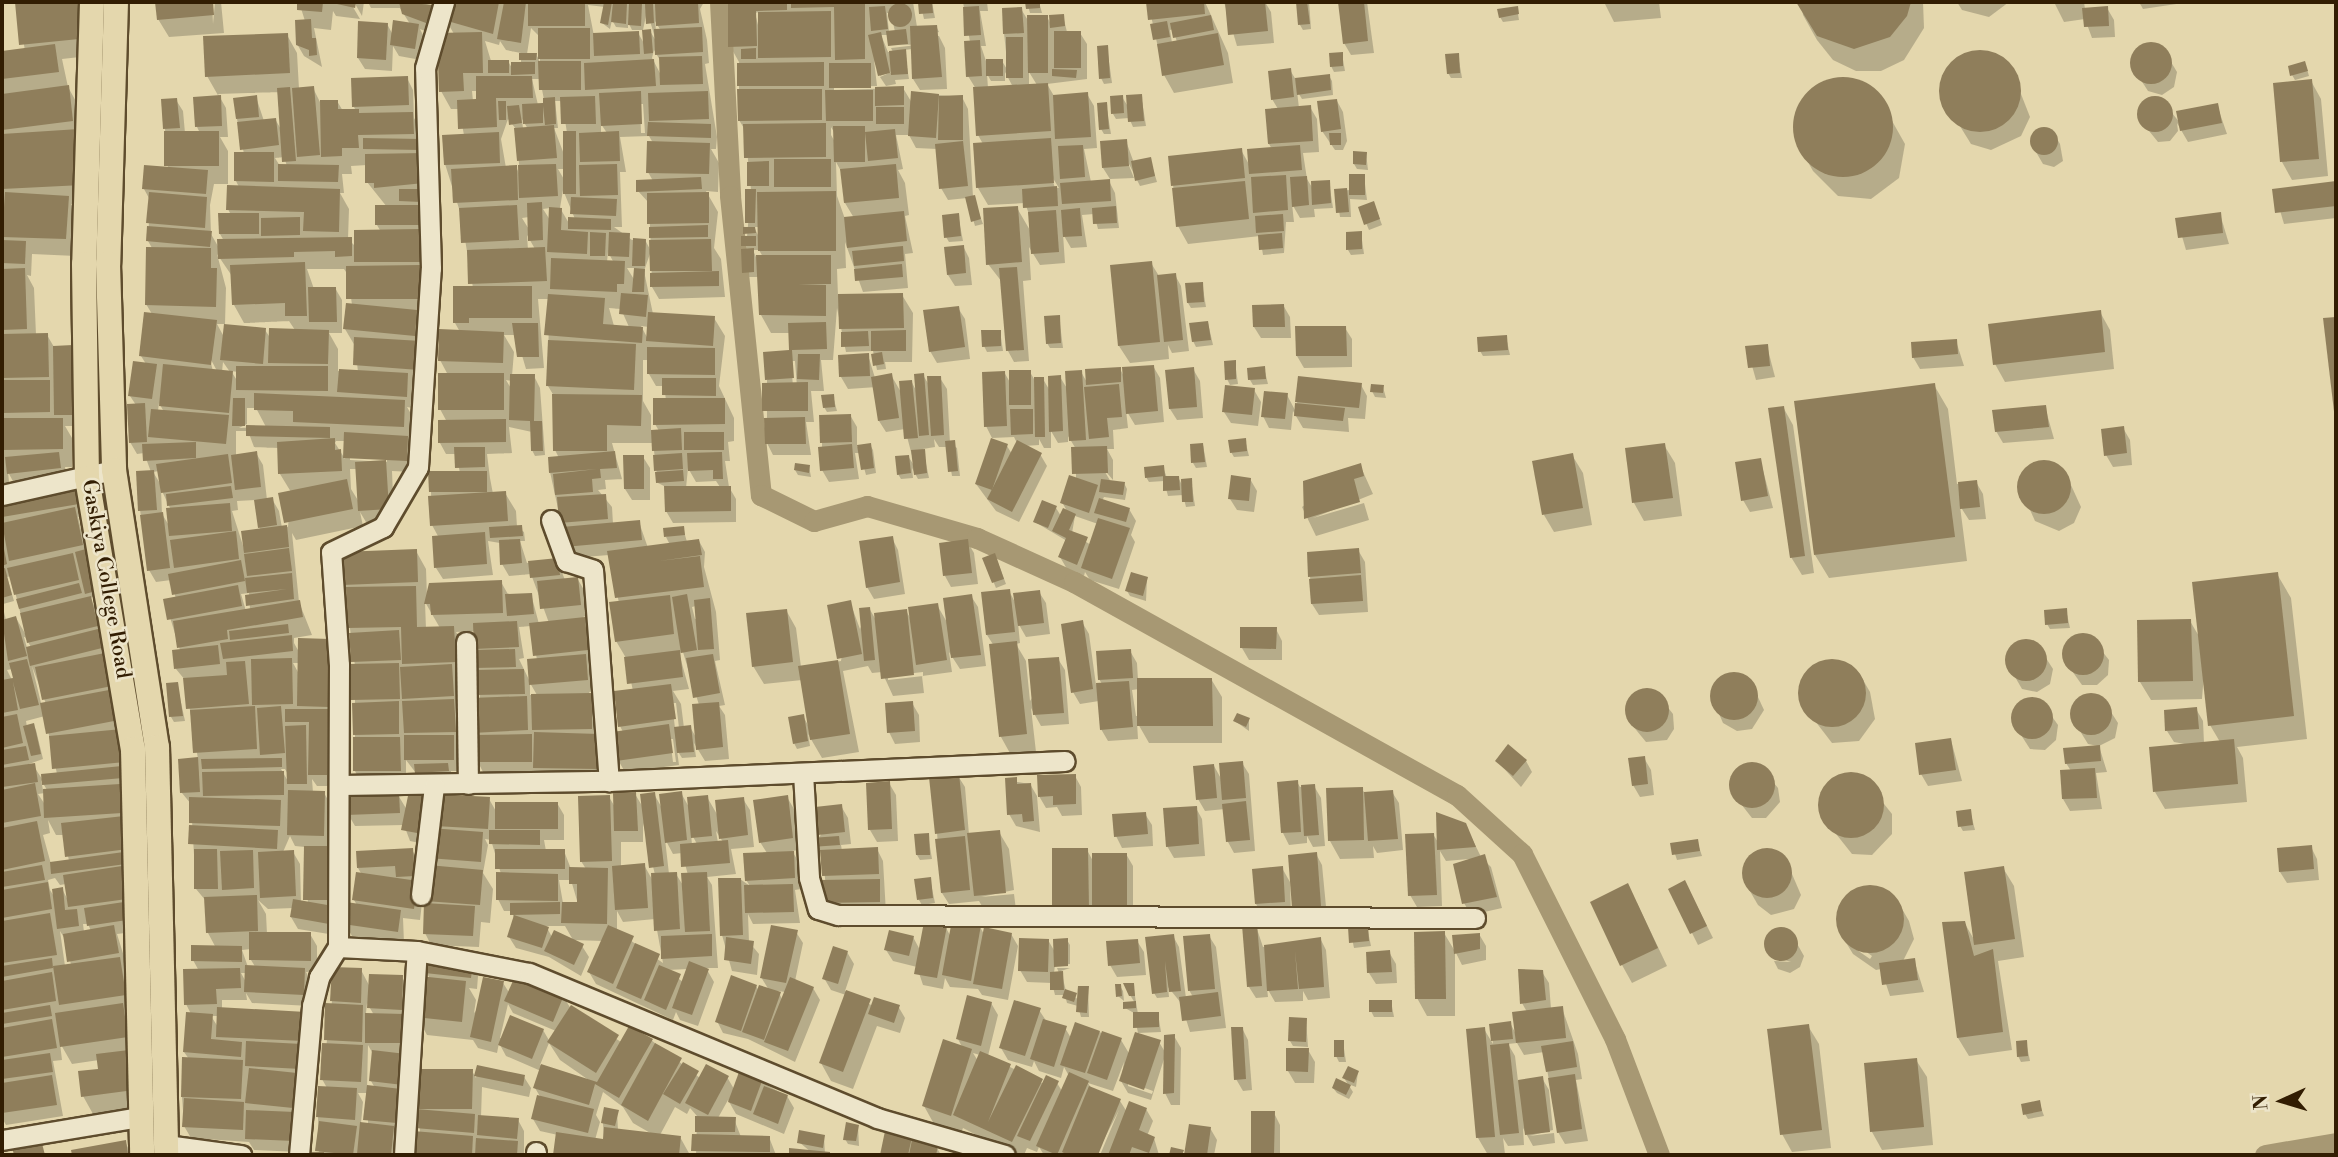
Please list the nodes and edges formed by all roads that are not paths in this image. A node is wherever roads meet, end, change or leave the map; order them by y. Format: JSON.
{"nodes":[{"id":1,"x":92,"y":2,"type":"edge"},
{"id":2,"x":116,"y":2,"type":"edge"},
{"id":3,"x":444,"y":2,"type":"edge"},
{"id":4,"x":114,"y":470,"type":"junction"},
{"id":5,"x":87,"y":478,"type":"junction"},
{"id":6,"x":2,"y":495,"type":"edge"},
{"id":7,"x":551,"y":520,"type":"dead end"},
{"id":8,"x":466,"y":642,"type":"dead end"},
{"id":9,"x":1065,"y":761,"type":"dead end"},
{"id":10,"x":803,"y":774,"type":"junction"},
{"id":11,"x":609,"y":780,"type":"junction"},
{"id":12,"x":468,"y":784,"type":"junction"},
{"id":13,"x":341,"y":785,"type":"junction"},
{"id":14,"x":434,"y":786,"type":"junction"},
{"id":15,"x":421,"y":895,"type":"dead end"},
{"id":16,"x":1475,"y":918,"type":"dead end"},
{"id":17,"x":338,"y":947,"type":"junction"},
{"id":18,"x":417,"y":951,"type":"junction"},
{"id":19,"x":140,"y":1117,"type":"junction"},
{"id":20,"x":2,"y":1140,"type":"edge"},
{"id":21,"x":166,"y":1150,"type":"edge"},
{"id":22,"x":142,"y":1155,"type":"edge"},
{"id":23,"x":241,"y":1155,"type":"edge"},
{"id":24,"x":299,"y":1155,"type":"edge"},
{"id":25,"x":404,"y":1155,"type":"edge"},
{"id":26,"x":1005,"y":1155,"type":"edge"}],
"edges":[{"from":1,"to":5,"type":"main road","name":"Gaskiya College Road"},
{"from":2,"to":4,"type":"main road","name":"Gaskiya College Road"},
{"from":3,"to":13,"type":"street"},
{"from":4,"to":5,"type":"street"},
{"from":4,"to":21,"type":"main road","name":"Gaskiya College Road"},
{"from":5,"to":6,"type":"street"},
{"from":5,"to":19,"type":"main road","name":"Gaskiya College Road"},
{"from":7,"to":11,"type":"street"},
{"from":8,"to":12,"type":"street"},
{"from":9,"to":10,"type":"street"},
{"from":10,"to":11,"type":"street"},
{"from":10,"to":16,"type":"street"},
{"from":11,"to":12,"type":"street"},
{"from":12,"to":14,"type":"street"},
{"from":13,"to":14,"type":"street"},
{"from":13,"to":17,"type":"street"},
{"from":14,"to":15,"type":"street"},
{"from":17,"to":18,"type":"street"},
{"from":17,"to":24,"type":"street"},
{"from":18,"to":25,"type":"street"},
{"from":18,"to":26,"type":"street"},
{"from":19,"to":20,"type":"street"},
{"from":19,"to":22,"type":"main road","name":"Gaskiya College Road"},
{"from":21,"to":23,"type":"street"}]}
